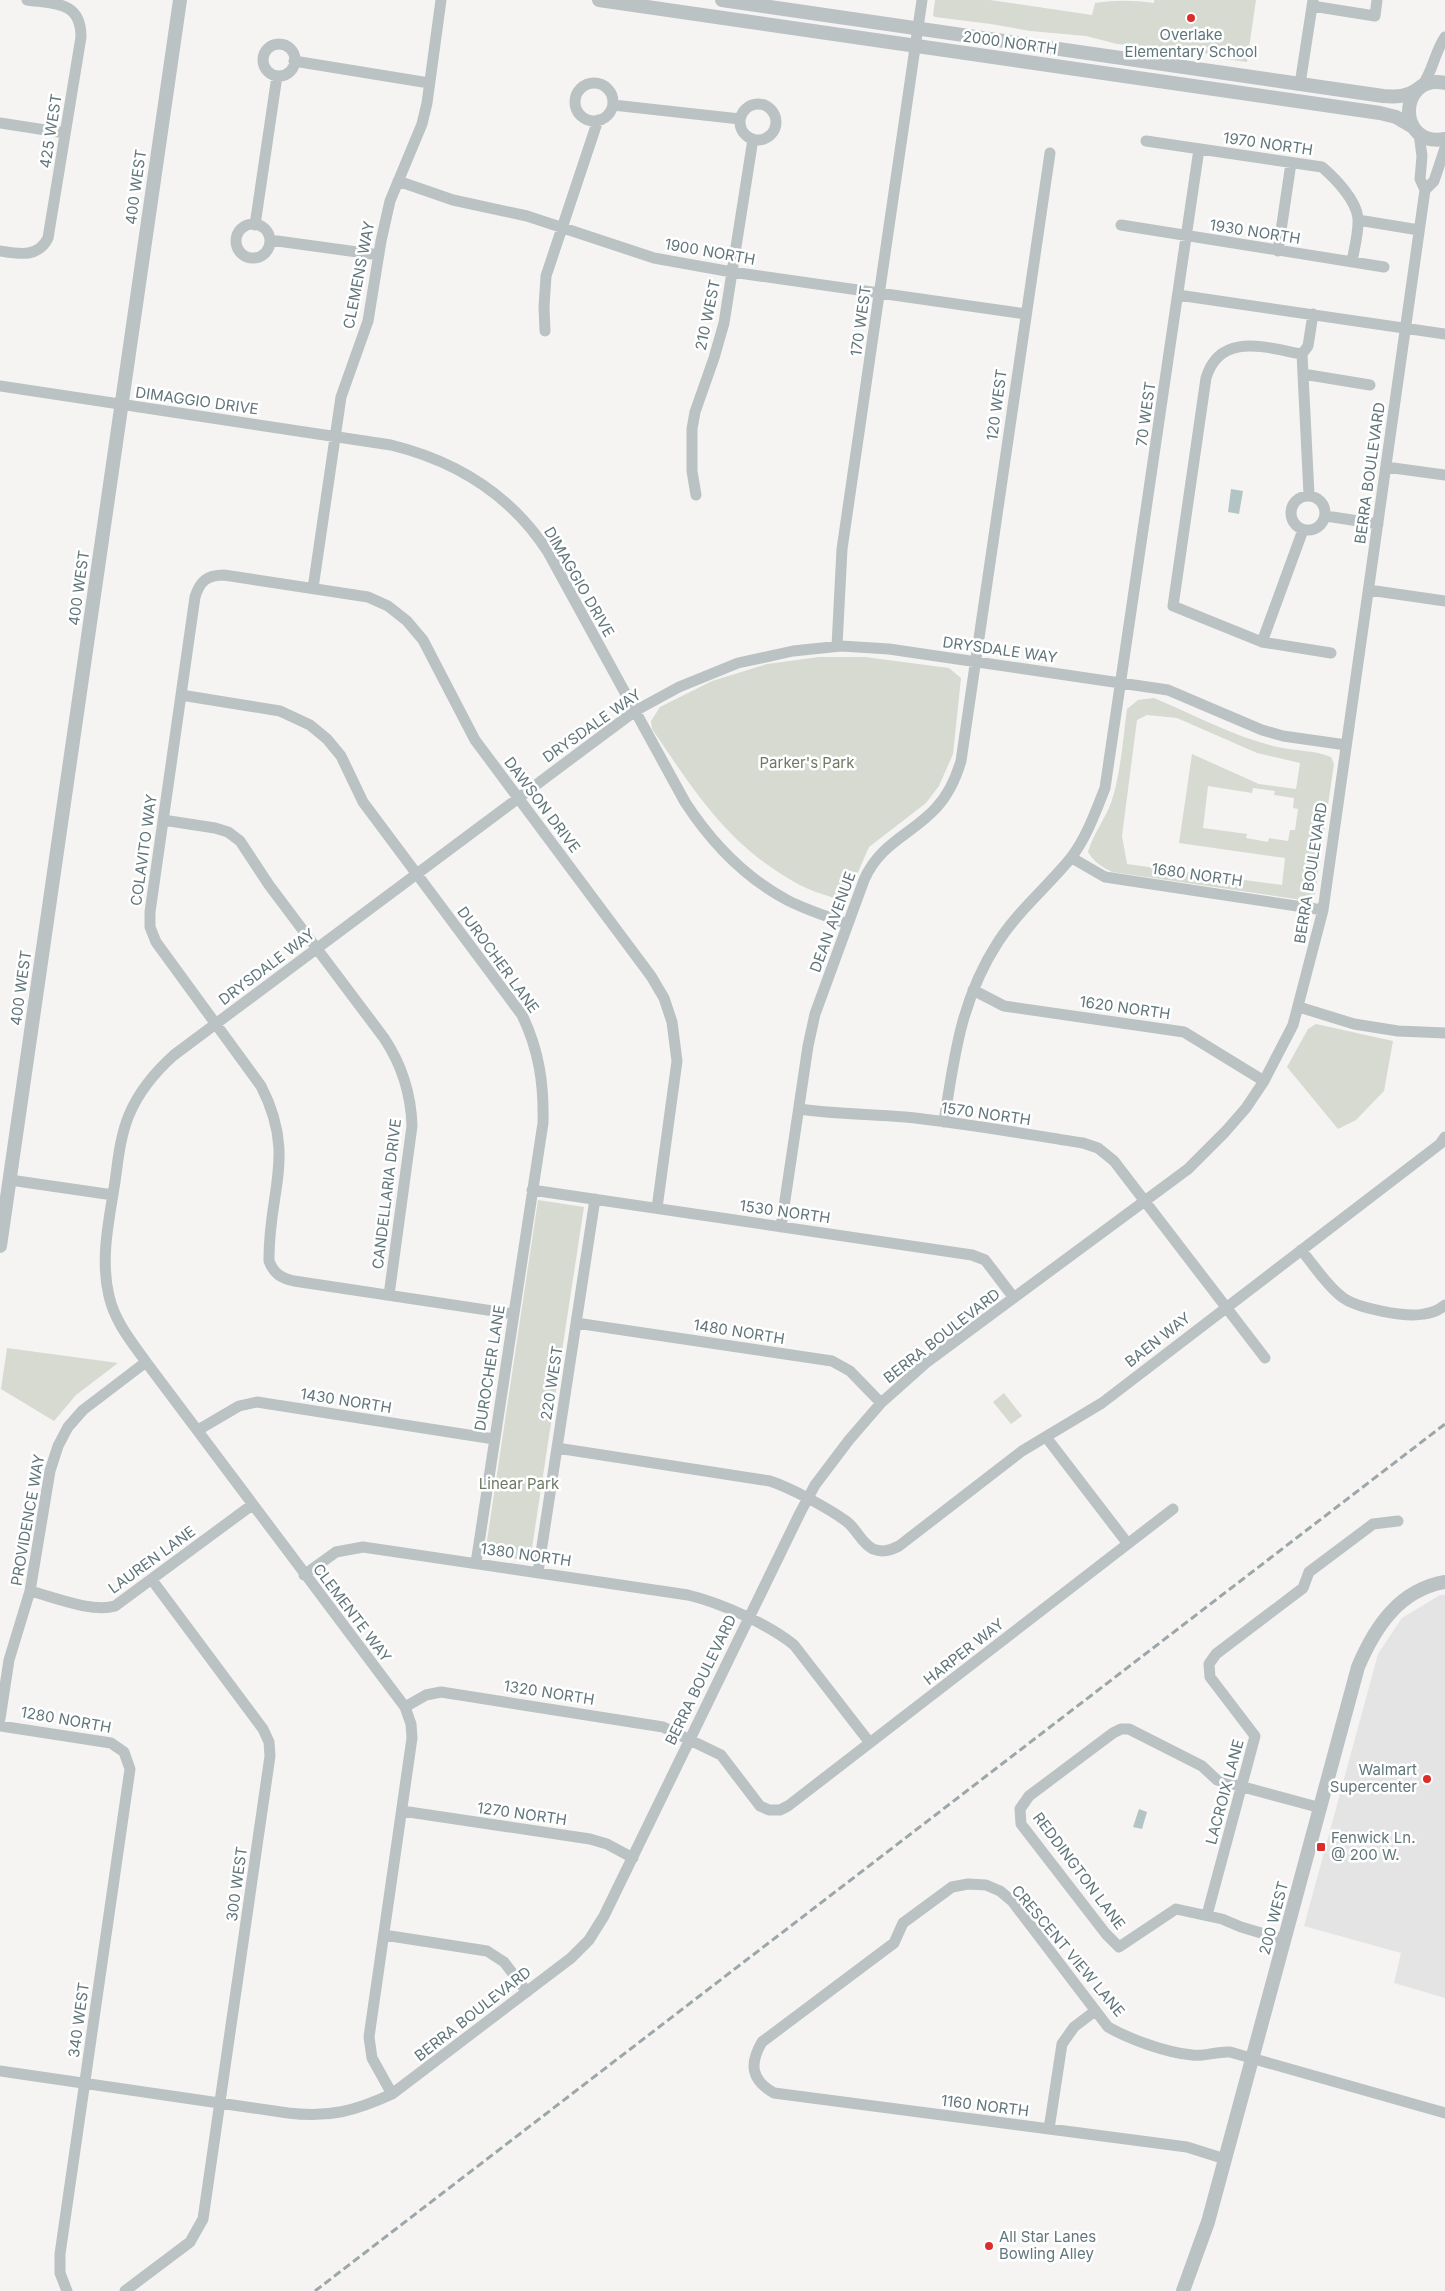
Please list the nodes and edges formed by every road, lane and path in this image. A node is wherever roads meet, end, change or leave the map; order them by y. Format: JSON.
{"nodes":[{"id":1,"x":27,"y":0,"type":"edge"},
{"id":2,"x":180,"y":0,"type":"edge"},
{"id":3,"x":441,"y":0,"type":"edge"},
{"id":4,"x":599,"y":0,"type":"edge"},
{"id":5,"x":722,"y":0,"type":"edge"},
{"id":6,"x":922,"y":0,"type":"edge"},
{"id":7,"x":1377,"y":0,"type":"edge"},
{"id":8,"x":1313,"y":3,"type":"edge"},
{"id":9,"x":918,"y":28,"type":"junction"},
{"id":10,"x":1445,"y":37,"type":"edge"},
{"id":11,"x":915,"y":46,"type":"junction"},
{"id":12,"x":294,"y":61,"type":"junction"},
{"id":13,"x":277,"y":76,"type":"junction"},
{"id":14,"x":429,"y":83,"type":"junction"},
{"id":15,"x":1445,"y":83,"type":"edge"},
{"id":16,"x":1300,"y":84,"type":"junction"},
{"id":17,"x":1420,"y":88,"type":"junction"},
{"id":18,"x":613,"y":105,"type":"junction"},
{"id":19,"x":740,"y":119,"type":"junction"},
{"id":20,"x":598,"y":120,"type":"junction"},
{"id":21,"x":0,"y":124,"type":"edge"},
{"id":22,"x":1416,"y":130,"type":"junction"},
{"id":23,"x":65,"y":133,"type":"junction"},
{"id":24,"x":753,"y":139,"type":"junction"},
{"id":25,"x":1445,"y":139,"type":"edge"},
{"id":26,"x":1146,"y":142,"type":"dead end"},
{"id":27,"x":1445,"y":148,"type":"edge"},
{"id":28,"x":1199,"y":149,"type":"junction"},
{"id":29,"x":1050,"y":153,"type":"dead end"},
{"id":30,"x":1291,"y":163,"type":"junction"},
{"id":31,"x":398,"y":181,"type":"junction"},
{"id":32,"x":1425,"y":190,"type":"junction"},
{"id":33,"x":1358,"y":220,"type":"junction"},
{"id":34,"x":255,"y":224,"type":"junction"},
{"id":35,"x":1121,"y":225,"type":"dead end"},
{"id":36,"x":563,"y":228,"type":"junction"},
{"id":37,"x":1419,"y":230,"type":"junction"},
{"id":38,"x":1186,"y":236,"type":"junction"},
{"id":39,"x":270,"y":240,"type":"junction"},
{"id":40,"x":0,"y":251,"type":"edge"},
{"id":41,"x":1278,"y":251,"type":"junction"},
{"id":42,"x":378,"y":255,"type":"junction"},
{"id":43,"x":1352,"y":262,"type":"junction"},
{"id":44,"x":1384,"y":267,"type":"dead end"},
{"id":45,"x":732,"y":272,"type":"junction"},
{"id":46,"x":880,"y":293,"type":"junction"},
{"id":47,"x":1178,"y":295,"type":"junction"},
{"id":48,"x":1026,"y":314,"type":"junction"},
{"id":49,"x":1313,"y":314,"type":"junction"},
{"id":50,"x":1406,"y":328,"type":"junction"},
{"id":51,"x":545,"y":331,"type":"dead end"},
{"id":52,"x":1445,"y":334,"type":"edge"},
{"id":53,"x":1302,"y":354,"type":"junction"},
{"id":54,"x":1303,"y":374,"type":"junction"},
{"id":55,"x":1370,"y":385,"type":"dead end"},
{"id":56,"x":0,"y":386,"type":"edge"},
{"id":57,"x":121,"y":405,"type":"junction"},
{"id":58,"x":336,"y":437,"type":"junction"},
{"id":59,"x":1386,"y":466,"type":"junction"},
{"id":60,"x":1445,"y":474,"type":"edge"},
{"id":61,"x":1309,"y":495,"type":"junction"},
{"id":62,"x":696,"y":496,"type":"dead end"},
{"id":63,"x":1326,"y":516,"type":"junction"},
{"id":64,"x":1378,"y":524,"type":"junction"},
{"id":65,"x":1303,"y":530,"type":"junction"},
{"id":66,"x":205,"y":579,"type":"joint"},
{"id":67,"x":313,"y":588,"type":"junction"},
{"id":68,"x":1369,"y":590,"type":"junction"},
{"id":69,"x":1445,"y":601,"type":"edge"},
{"id":70,"x":1262,"y":642,"type":"junction"},
{"id":71,"x":837,"y":646,"type":"junction"},
{"id":72,"x":1331,"y":653,"type":"dead end"},
{"id":73,"x":975,"y":661,"type":"junction"},
{"id":74,"x":1122,"y":683,"type":"junction"},
{"id":75,"x":181,"y":695,"type":"junction"},
{"id":76,"x":635,"y":711,"type":"junction"},
{"id":77,"x":1346,"y":745,"type":"junction"},
{"id":78,"x":518,"y":798,"type":"junction"},
{"id":79,"x":163,"y":820,"type":"junction"},
{"id":80,"x":1072,"y":858,"type":"junction"},
{"id":81,"x":416,"y":874,"type":"junction"},
{"id":82,"x":1323,"y":910,"type":"junction"},
{"id":83,"x":847,"y":924,"type":"junction"},
{"id":84,"x":316,"y":948,"type":"junction"},
{"id":85,"x":973,"y":990,"type":"junction"},
{"id":86,"x":1299,"y":1007,"type":"junction"},
{"id":87,"x":215,"y":1024,"type":"junction"},
{"id":88,"x":1445,"y":1033,"type":"edge"},
{"id":89,"x":1264,"y":1081,"type":"junction"},
{"id":90,"x":799,"y":1109,"type":"junction"},
{"id":91,"x":944,"y":1122,"type":"junction"},
{"id":92,"x":1445,"y":1137,"type":"edge"},
{"id":93,"x":10,"y":1180,"type":"junction"},
{"id":94,"x":532,"y":1190,"type":"junction"},
{"id":95,"x":113,"y":1195,"type":"junction"},
{"id":96,"x":595,"y":1199,"type":"junction"},
{"id":97,"x":1144,"y":1201,"type":"junction"},
{"id":98,"x":657,"y":1208,"type":"junction"},
{"id":99,"x":781,"y":1227,"type":"junction"},
{"id":100,"x":0,"y":1246,"type":"edge"},
{"id":101,"x":1302,"y":1250,"type":"junction"},
{"id":102,"x":389,"y":1295,"type":"junction"},
{"id":103,"x":1014,"y":1298,"type":"junction"},
{"id":104,"x":1445,"y":1305,"type":"edge"},
{"id":105,"x":1226,"y":1307,"type":"junction"},
{"id":106,"x":513,"y":1314,"type":"junction"},
{"id":107,"x":576,"y":1323,"type":"junction"},
{"id":108,"x":1265,"y":1358,"type":"dead end"},
{"id":109,"x":146,"y":1362,"type":"junction"},
{"id":110,"x":881,"y":1403,"type":"junction"},
{"id":111,"x":198,"y":1430,"type":"junction"},
{"id":112,"x":1046,"y":1437,"type":"junction"},
{"id":113,"x":494,"y":1439,"type":"junction"},
{"id":114,"x":557,"y":1448,"type":"junction"},
{"id":115,"x":807,"y":1499,"type":"junction"},
{"id":116,"x":252,"y":1505,"type":"junction"},
{"id":117,"x":1173,"y":1509,"type":"dead end"},
{"id":118,"x":1398,"y":1520,"type":"dead end"},
{"id":119,"x":1128,"y":1544,"type":"junction"},
{"id":120,"x":476,"y":1563,"type":"junction"},
{"id":121,"x":538,"y":1572,"type":"junction"},
{"id":122,"x":304,"y":1575,"type":"junction"},
{"id":123,"x":152,"y":1580,"type":"junction"},
{"id":124,"x":1441,"y":1582,"type":"edge"},
{"id":125,"x":30,"y":1591,"type":"junction"},
{"id":126,"x":748,"y":1619,"type":"junction"},
{"id":127,"x":405,"y":1707,"type":"junction"},
{"id":128,"x":0,"y":1719,"type":"edge"},
{"id":129,"x":0,"y":1726,"type":"edge"},
{"id":130,"x":690,"y":1739,"type":"junction"},
{"id":131,"x":870,"y":1743,"type":"junction"},
{"id":132,"x":124,"y":1752,"type":"joint"},
{"id":133,"x":1242,"y":1787,"type":"junction"},
{"id":134,"x":1321,"y":1808,"type":"junction"},
{"id":135,"x":769,"y":1810,"type":"joint"},
{"id":136,"x":402,"y":1811,"type":"junction"},
{"id":137,"x":633,"y":1858,"type":"junction"},
{"id":138,"x":1207,"y":1915,"type":"junction"},
{"id":139,"x":384,"y":1934,"type":"junction"},
{"id":140,"x":1285,"y":1940,"type":"junction"},
{"id":141,"x":527,"y":1992,"type":"junction"},
{"id":142,"x":1095,"y":2011,"type":"junction"},
{"id":143,"x":1252,"y":2059,"type":"junction"},
{"id":144,"x":753,"y":2067,"type":"joint"},
{"id":145,"x":0,"y":2070,"type":"edge"},
{"id":146,"x":85,"y":2083,"type":"junction"},
{"id":147,"x":392,"y":2094,"type":"junction"},
{"id":148,"x":220,"y":2102,"type":"junction"},
{"id":149,"x":1445,"y":2113,"type":"edge"},
{"id":150,"x":1049,"y":2129,"type":"junction"},
{"id":151,"x":1225,"y":2159,"type":"junction"},
{"id":152,"x":67,"y":2291,"type":"edge"},
{"id":153,"x":126,"y":2291,"type":"edge"},
{"id":154,"x":1182,"y":2291,"type":"edge"}],
"edges":[{"from":1,"to":23,"type":"street","name":"425 WEST"},
{"from":2,"to":57,"type":"street","name":"400 WEST"},
{"from":3,"to":14,"type":"street","name":"CLEMENS WAY"},
{"from":4,"to":11,"type":"street","name":"2000 NORTH"},
{"from":5,"to":9,"type":"street","name":"2000 NORTH"},
{"from":6,"to":9,"type":"street","name":"170 WEST"},
{"from":7,"to":8,"type":"street"},
{"from":8,"to":16,"type":"street"},
{"from":9,"to":11,"type":"street","name":"170 WEST"},
{"from":9,"to":16,"type":"street","name":"2000 NORTH"},
{"from":10,"to":17,"type":"street"},
{"from":11,"to":22,"type":"street","name":"2000 NORTH"},
{"from":11,"to":46,"type":"street","name":"170 WEST"},
{"from":12,"to":13,"type":"street"},
{"from":12,"to":13,"type":"street"},
{"from":12,"to":14,"type":"street"},
{"from":13,"to":34,"type":"street"},
{"from":14,"to":31,"type":"street","name":"CLEMENS WAY"},
{"from":15,"to":17,"type":"street","name":"2000 NORTH"},
{"from":16,"to":17,"type":"street","name":"2000 NORTH"},
{"from":17,"to":22,"type":"street"},
{"from":18,"to":19,"type":"street"},
{"from":18,"to":20,"type":"street"},
{"from":18,"to":20,"type":"street"},
{"from":19,"to":24,"type":"street"},
{"from":19,"to":24,"type":"street"},
{"from":20,"to":36,"type":"street"},
{"from":21,"to":23,"type":"street"},
{"from":22,"to":25,"type":"street","name":"2000 NORTH"},
{"from":22,"to":32,"type":"street","name":"BERRA BOULEVARD"},
{"from":23,"to":40,"type":"street","name":"425 WEST"},
{"from":24,"to":45,"type":"street","name":"210 WEST"},
{"from":26,"to":28,"type":"street","name":"1970 NORTH"},
{"from":27,"to":32,"type":"street","name":"BERRA BOULEVARD"},
{"from":28,"to":30,"type":"street","name":"1970 NORTH"},
{"from":28,"to":38,"type":"street","name":"70 WEST"},
{"from":29,"to":48,"type":"street","name":"120 WEST"},
{"from":30,"to":33,"type":"street","name":"1970 NORTH"},
{"from":30,"to":41,"type":"street"},
{"from":31,"to":36,"type":"street","name":"1900 NORTH"},
{"from":31,"to":42,"type":"street","name":"CLEMENS WAY"},
{"from":32,"to":37,"type":"street","name":"BERRA BOULEVARD"},
{"from":33,"to":37,"type":"street"},
{"from":33,"to":43,"type":"street"},
{"from":34,"to":39,"type":"street"},
{"from":34,"to":39,"type":"street"},
{"from":35,"to":38,"type":"street","name":"1930 NORTH"},
{"from":36,"to":45,"type":"street","name":"1900 NORTH"},
{"from":36,"to":51,"type":"street"},
{"from":37,"to":50,"type":"street","name":"BERRA BOULEVARD"},
{"from":38,"to":41,"type":"street","name":"1930 NORTH"},
{"from":38,"to":47,"type":"street","name":"70 WEST"},
{"from":39,"to":42,"type":"street"},
{"from":41,"to":43,"type":"street","name":"1930 NORTH"},
{"from":42,"to":58,"type":"street","name":"CLEMENS WAY"},
{"from":43,"to":44,"type":"street","name":"1930 NORTH"},
{"from":45,"to":46,"type":"street","name":"1900 NORTH"},
{"from":45,"to":62,"type":"street","name":"210 WEST"},
{"from":46,"to":48,"type":"street","name":"1900 NORTH"},
{"from":46,"to":71,"type":"street","name":"170 WEST"},
{"from":47,"to":49,"type":"street"},
{"from":47,"to":74,"type":"street","name":"70 WEST"},
{"from":48,"to":73,"type":"street","name":"120 WEST"},
{"from":49,"to":50,"type":"street"},
{"from":49,"to":53,"type":"street"},
{"from":50,"to":52,"type":"street"},
{"from":50,"to":59,"type":"street","name":"BERRA BOULEVARD"},
{"from":53,"to":54,"type":"street"},
{"from":53,"to":70,"type":"street"},
{"from":54,"to":55,"type":"street"},
{"from":54,"to":61,"type":"street"},
{"from":56,"to":57,"type":"street","name":"DIMAGGIO DRIVE"},
{"from":57,"to":58,"type":"street","name":"DIMAGGIO DRIVE"},
{"from":57,"to":93,"type":"street","name":"400 WEST"},
{"from":58,"to":67,"type":"street","name":"CLEMENS WAY"},
{"from":58,"to":76,"type":"street","name":"DIMAGGIO DRIVE"},
{"from":59,"to":60,"type":"street"},
{"from":59,"to":64,"type":"street","name":"BERRA BOULEVARD"},
{"from":61,"to":63,"type":"street"},
{"from":61,"to":65,"type":"street"},
{"from":63,"to":64,"type":"street"},
{"from":63,"to":65,"type":"street"},
{"from":64,"to":68,"type":"street","name":"BERRA BOULEVARD"},
{"from":65,"to":70,"type":"street"},
{"from":66,"to":67,"type":"street","name":"DAWSON DRIVE"},
{"from":66,"to":75,"type":"street","name":"COLAVITO WAY"},
{"from":67,"to":78,"type":"street","name":"DAWSON DRIVE"},
{"from":68,"to":69,"type":"street"},
{"from":68,"to":77,"type":"street","name":"BERRA BOULEVARD"},
{"from":70,"to":72,"type":"street"},
{"from":71,"to":73,"type":"street","name":"DRYSDALE WAY"},
{"from":71,"to":76,"type":"street","name":"DRYSDALE WAY"},
{"from":73,"to":74,"type":"street","name":"DRYSDALE WAY"},
{"from":73,"to":83,"type":"street","name":"DEAN AVENUE"},
{"from":74,"to":77,"type":"street","name":"DRYSDALE WAY"},
{"from":74,"to":80,"type":"street","name":"70 WEST"},
{"from":75,"to":79,"type":"street","name":"COLAVITO WAY"},
{"from":75,"to":81,"type":"street","name":"DUROCHER LANE"},
{"from":76,"to":78,"type":"street","name":"DRYSDALE WAY"},
{"from":76,"to":83,"type":"street","name":"DIMAGGIO DRIVE"},
{"from":77,"to":82,"type":"street","name":"BERRA BOULEVARD"},
{"from":78,"to":81,"type":"street","name":"DRYSDALE WAY"},
{"from":78,"to":98,"type":"street","name":"DAWSON DRIVE"},
{"from":79,"to":84,"type":"street","name":"CANDELLARIA DRIVE"},
{"from":79,"to":87,"type":"street","name":"COLAVITO WAY"},
{"from":80,"to":82,"type":"street","name":"1680 NORTH"},
{"from":80,"to":85,"type":"street","name":"70 WEST"},
{"from":81,"to":84,"type":"street","name":"DRYSDALE WAY"},
{"from":81,"to":94,"type":"street","name":"DUROCHER LANE"},
{"from":82,"to":86,"type":"street","name":"BERRA BOULEVARD"},
{"from":83,"to":90,"type":"street","name":"DEAN AVENUE"},
{"from":84,"to":87,"type":"street","name":"DRYSDALE WAY"},
{"from":84,"to":102,"type":"street","name":"CANDELLARIA DRIVE"},
{"from":85,"to":89,"type":"street","name":"1620 NORTH"},
{"from":85,"to":91,"type":"street","name":"70 WEST"},
{"from":86,"to":88,"type":"street"},
{"from":86,"to":89,"type":"street","name":"BERRA BOULEVARD"},
{"from":87,"to":95,"type":"street","name":"DRYSDALE WAY"},
{"from":87,"to":102,"type":"street","name":"COLAVITO WAY"},
{"from":89,"to":97,"type":"street","name":"BERRA BOULEVARD"},
{"from":90,"to":91,"type":"street","name":"1570 NORTH"},
{"from":90,"to":99,"type":"street","name":"DEAN AVENUE"},
{"from":91,"to":97,"type":"street","name":"1570 NORTH"},
{"from":92,"to":101,"type":"street","name":"BAEN WAY"},
{"from":93,"to":95,"type":"street"},
{"from":93,"to":100,"type":"street","name":"400 WEST"},
{"from":94,"to":96,"type":"street","name":"1530 NORTH"},
{"from":94,"to":106,"type":"street","name":"DUROCHER LANE"},
{"from":95,"to":109,"type":"street","name":"CLEMENTE WAY"},
{"from":96,"to":98,"type":"street","name":"1530 NORTH"},
{"from":96,"to":107,"type":"street","name":"220 WEST"},
{"from":97,"to":103,"type":"street","name":"BERRA BOULEVARD"},
{"from":97,"to":105,"type":"street","name":"1570 NORTH"},
{"from":98,"to":99,"type":"street","name":"1530 NORTH"},
{"from":99,"to":103,"type":"street","name":"1530 NORTH"},
{"from":101,"to":104,"type":"street"},
{"from":101,"to":105,"type":"street","name":"BAEN WAY"},
{"from":102,"to":106,"type":"street"},
{"from":103,"to":110,"type":"street","name":"BERRA BOULEVARD"},
{"from":105,"to":108,"type":"street","name":"1570 NORTH"},
{"from":105,"to":112,"type":"street","name":"BAEN WAY"},
{"from":106,"to":113,"type":"street","name":"DUROCHER LANE"},
{"from":107,"to":110,"type":"street","name":"1480 NORTH"},
{"from":107,"to":114,"type":"street","name":"220 WEST"},
{"from":109,"to":111,"type":"street","name":"CLEMENTE WAY"},
{"from":109,"to":125,"type":"street","name":"PROVIDENCE WAY"},
{"from":110,"to":115,"type":"street","name":"BERRA BOULEVARD"},
{"from":111,"to":113,"type":"street","name":"1430 NORTH"},
{"from":111,"to":116,"type":"street","name":"CLEMENTE WAY"},
{"from":112,"to":115,"type":"street","name":"BAEN WAY"},
{"from":112,"to":119,"type":"street"},
{"from":113,"to":120,"type":"street","name":"DUROCHER LANE"},
{"from":114,"to":115,"type":"street"},
{"from":114,"to":121,"type":"street","name":"220 WEST"},
{"from":115,"to":126,"type":"street","name":"BERRA BOULEVARD"},
{"from":116,"to":122,"type":"street","name":"CLEMENTE WAY"},
{"from":116,"to":123,"type":"street","name":"LAUREN LANE"},
{"from":117,"to":119,"type":"street","name":"HARPER WAY"},
{"from":118,"to":133,"type":"street","name":"LACROIX LANE"},
{"from":119,"to":131,"type":"street","name":"HARPER WAY"},
{"from":120,"to":121,"type":"street","name":"1380 NORTH"},
{"from":120,"to":122,"type":"street","name":"1380 NORTH"},
{"from":121,"to":126,"type":"street","name":"1380 NORTH"},
{"from":122,"to":127,"type":"street","name":"CLEMENTE WAY"},
{"from":123,"to":125,"type":"street","name":"LAUREN LANE"},
{"from":123,"to":148,"type":"street","name":"300 WEST"},
{"from":124,"to":134,"type":"street","name":"200 WEST"},
{"from":125,"to":128,"type":"street","name":"PROVIDENCE WAY"},
{"from":126,"to":130,"type":"street","name":"BERRA BOULEVARD"},
{"from":126,"to":131,"type":"street","name":"1380 NORTH"},
{"from":127,"to":130,"type":"street","name":"1320 NORTH"},
{"from":127,"to":136,"type":"street","name":"CLEMENTE WAY"},
{"from":129,"to":132,"type":"street","name":"1280 NORTH"},
{"from":130,"to":135,"type":"street","name":"1320 NORTH"},
{"from":130,"to":137,"type":"street","name":"BERRA BOULEVARD"},
{"from":131,"to":135,"type":"street","name":"HARPER WAY"},
{"from":132,"to":146,"type":"street","name":"340 WEST"},
{"from":133,"to":134,"type":"street"},
{"from":133,"to":138,"type":"street","name":"LACROIX LANE"},
{"from":133,"to":138,"type":"street","name":"REDDINGTON LANE"},
{"from":134,"to":140,"type":"street","name":"200 WEST"},
{"from":136,"to":137,"type":"street","name":"1270 NORTH"},
{"from":136,"to":139,"type":"street","name":"CLEMENTE WAY"},
{"from":137,"to":141,"type":"street","name":"BERRA BOULEVARD"},
{"from":138,"to":140,"type":"street","name":"REDDINGTON LANE"},
{"from":139,"to":141,"type":"street"},
{"from":139,"to":147,"type":"street","name":"CLEMENTE WAY"},
{"from":140,"to":143,"type":"street","name":"200 WEST"},
{"from":141,"to":147,"type":"street","name":"BERRA BOULEVARD"},
{"from":142,"to":143,"type":"street","name":"CRESCENT VIEW LANE"},
{"from":142,"to":144,"type":"street","name":"CRESCENT VIEW LANE"},
{"from":142,"to":150,"type":"street"},
{"from":143,"to":149,"type":"street","name":"CRESCENT VIEW LANE"},
{"from":143,"to":151,"type":"street","name":"200 WEST"},
{"from":144,"to":150,"type":"street","name":"1160 NORTH"},
{"from":145,"to":146,"type":"street","name":"BERRA BOULEVARD"},
{"from":146,"to":148,"type":"street","name":"BERRA BOULEVARD"},
{"from":146,"to":152,"type":"street","name":"340 WEST"},
{"from":147,"to":148,"type":"street","name":"BERRA BOULEVARD"},
{"from":148,"to":153,"type":"street","name":"300 WEST"},
{"from":150,"to":151,"type":"street","name":"1160 NORTH"},
{"from":151,"to":154,"type":"street","name":"200 WEST"}]}
